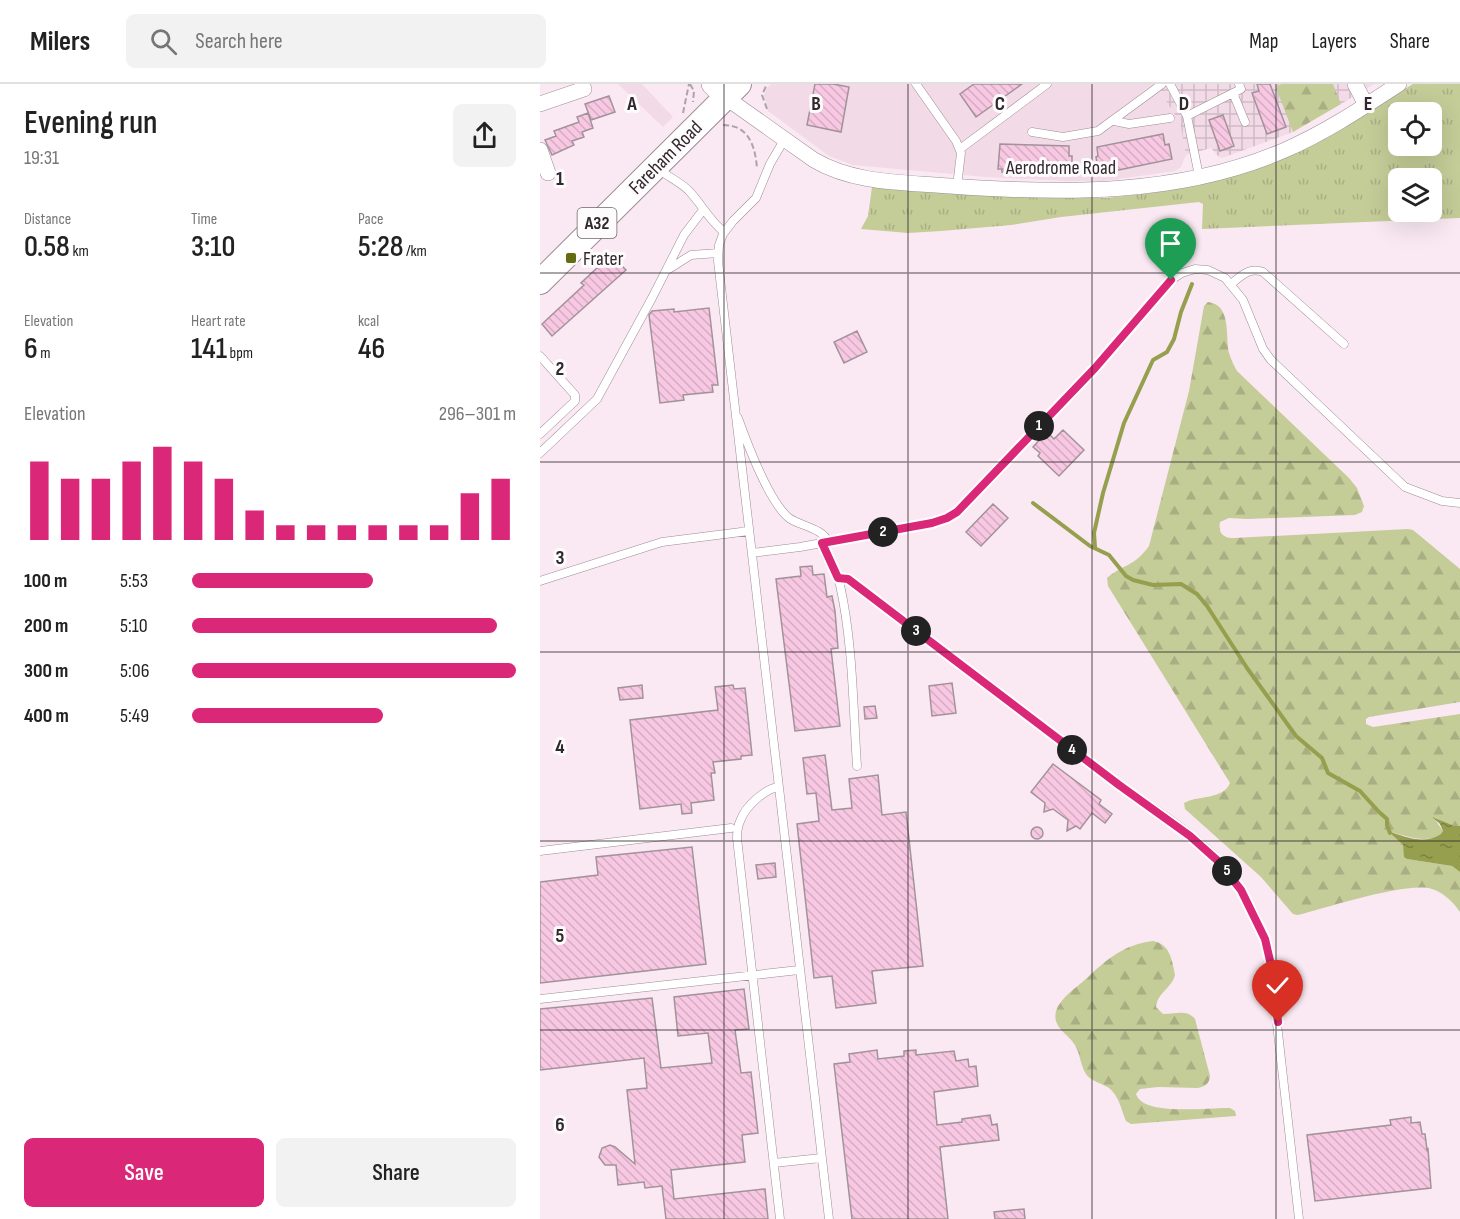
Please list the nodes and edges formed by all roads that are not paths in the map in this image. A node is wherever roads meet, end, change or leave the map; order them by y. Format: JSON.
{"nodes":[{"id":1,"x":916,"y":84,"type":"edge"},
{"id":2,"x":1047,"y":84,"type":"edge"},
{"id":3,"x":1162,"y":84,"type":"edge"},
{"id":4,"x":1170,"y":84,"type":"edge"},
{"id":5,"x":1239,"y":84,"type":"edge"},
{"id":6,"x":1355,"y":84,"type":"edge"},
{"id":7,"x":1399,"y":84,"type":"edge"},
{"id":8,"x":725,"y":88,"type":"edge"},
{"id":9,"x":584,"y":89,"type":"dead end"},
{"id":10,"x":564,"y":90,"type":"edge"},
{"id":11,"x":1233,"y":93,"type":"junction"},
{"id":12,"x":540,"y":104,"type":"edge"},
{"id":13,"x":1366,"y":105,"type":"junction"},
{"id":14,"x":1187,"y":116,"type":"junction"},
{"id":15,"x":1170,"y":118,"type":"dead end"},
{"id":16,"x":1114,"y":121,"type":"junction"},
{"id":17,"x":1245,"y":122,"type":"dead end"},
{"id":18,"x":1032,"y":132,"type":"dead end"},
{"id":19,"x":784,"y":140,"type":"junction"},
{"id":20,"x":960,"y":149,"type":"junction"},
{"id":21,"x":540,"y":153,"type":"edge"},
{"id":22,"x":656,"y":166,"type":"junction"},
{"id":23,"x":548,"y":173,"type":"dead end"},
{"id":24,"x":1199,"y":176,"type":"junction"},
{"id":25,"x":957,"y":186,"type":"junction"},
{"id":26,"x":703,"y":210,"type":"junction"},
{"id":27,"x":724,"y":232,"type":"junction"},
{"id":28,"x":718,"y":253,"type":"junction"},
{"id":29,"x":666,"y":272,"type":"junction"},
{"id":30,"x":540,"y":282,"type":"edge"},
{"id":31,"x":1232,"y":284,"type":"junction"},
{"id":32,"x":1344,"y":344,"type":"dead end"},
{"id":33,"x":540,"y":356,"type":"edge"},
{"id":34,"x":734,"y":406,"type":"junction"},
{"id":35,"x":540,"y":434,"type":"edge"},
{"id":36,"x":540,"y":453,"type":"edge"},
{"id":37,"x":1460,"y":503,"type":"edge"},
{"id":38,"x":749,"y":531,"type":"junction"},
{"id":39,"x":825,"y":542,"type":"junction"},
{"id":40,"x":752,"y":553,"type":"junction"},
{"id":41,"x":838,"y":578,"type":"junction"},
{"id":42,"x":540,"y":580,"type":"edge"},
{"id":43,"x":857,"y":766,"type":"dead end"},
{"id":44,"x":778,"y":787,"type":"junction"},
{"id":45,"x":731,"y":828,"type":"dead end"},
{"id":46,"x":540,"y":851,"type":"edge"},
{"id":47,"x":799,"y":970,"type":"junction"},
{"id":48,"x":752,"y":975,"type":"junction"},
{"id":49,"x":540,"y":999,"type":"edge"},
{"id":50,"x":821,"y":1158,"type":"junction"},
{"id":51,"x":774,"y":1163,"type":"junction"},
{"id":52,"x":780,"y":1219,"type":"edge"},
{"id":53,"x":829,"y":1219,"type":"edge"},
{"id":54,"x":1299,"y":1219,"type":"edge"}],
"edges":[{"from":1,"to":20,"type":"lane"},
{"from":2,"to":20,"type":"lane"},
{"from":3,"to":16,"type":"lane"},
{"from":4,"to":14,"type":"lane"},
{"from":5,"to":11,"type":"lane"},
{"from":6,"to":13,"type":"street"},
{"from":7,"to":13,"type":"street","name":"Aerodrome Road"},
{"from":8,"to":19,"type":"street","name":"Aerodrome Road"},
{"from":8,"to":22,"type":"main road","name":"Fareham Road","number":"A32"},
{"from":9,"to":10,"type":"street"},
{"from":10,"to":12,"type":"street"},
{"from":11,"to":14,"type":"lane"},
{"from":11,"to":17,"type":"lane"},
{"from":13,"to":24,"type":"street","name":"Aerodrome Road"},
{"from":14,"to":24,"type":"lane"},
{"from":15,"to":16,"type":"lane"},
{"from":16,"to":18,"type":"lane"},
{"from":19,"to":25,"type":"street","name":"Aerodrome Road"},
{"from":19,"to":27,"type":"lane"},
{"from":20,"to":25,"type":"lane"},
{"from":21,"to":23,"type":"street"},
{"from":22,"to":26,"type":"lane"},
{"from":22,"to":30,"type":"main road","name":"Fareham Road","number":"A32"},
{"from":24,"to":25,"type":"street","name":"Aerodrome Road"},
{"from":26,"to":27,"type":"lane"},
{"from":26,"to":29,"type":"lane"},
{"from":27,"to":28,"type":"lane"},
{"from":28,"to":29,"type":"lane"},
{"from":28,"to":34,"type":"lane"},
{"from":29,"to":36,"type":"lane"},
{"from":31,"to":32,"type":"lane"},
{"from":31,"to":37,"type":"lane"},
{"from":31,"to":39,"type":"lane"},
{"from":33,"to":35,"type":"lane"},
{"from":34,"to":38,"type":"lane"},
{"from":34,"to":39,"type":"lane"},
{"from":38,"to":40,"type":"lane"},
{"from":38,"to":42,"type":"lane"},
{"from":39,"to":40,"type":"lane"},
{"from":39,"to":41,"type":"lane"},
{"from":40,"to":44,"type":"lane"},
{"from":41,"to":43,"type":"lane"},
{"from":41,"to":54,"type":"lane"},
{"from":44,"to":47,"type":"lane"},
{"from":44,"to":48,"type":"lane"},
{"from":45,"to":46,"type":"lane"},
{"from":47,"to":48,"type":"lane"},
{"from":47,"to":50,"type":"lane"},
{"from":48,"to":49,"type":"lane"},
{"from":48,"to":51,"type":"lane"},
{"from":50,"to":51,"type":"lane"},
{"from":50,"to":53,"type":"lane"},
{"from":51,"to":52,"type":"lane"}]}
